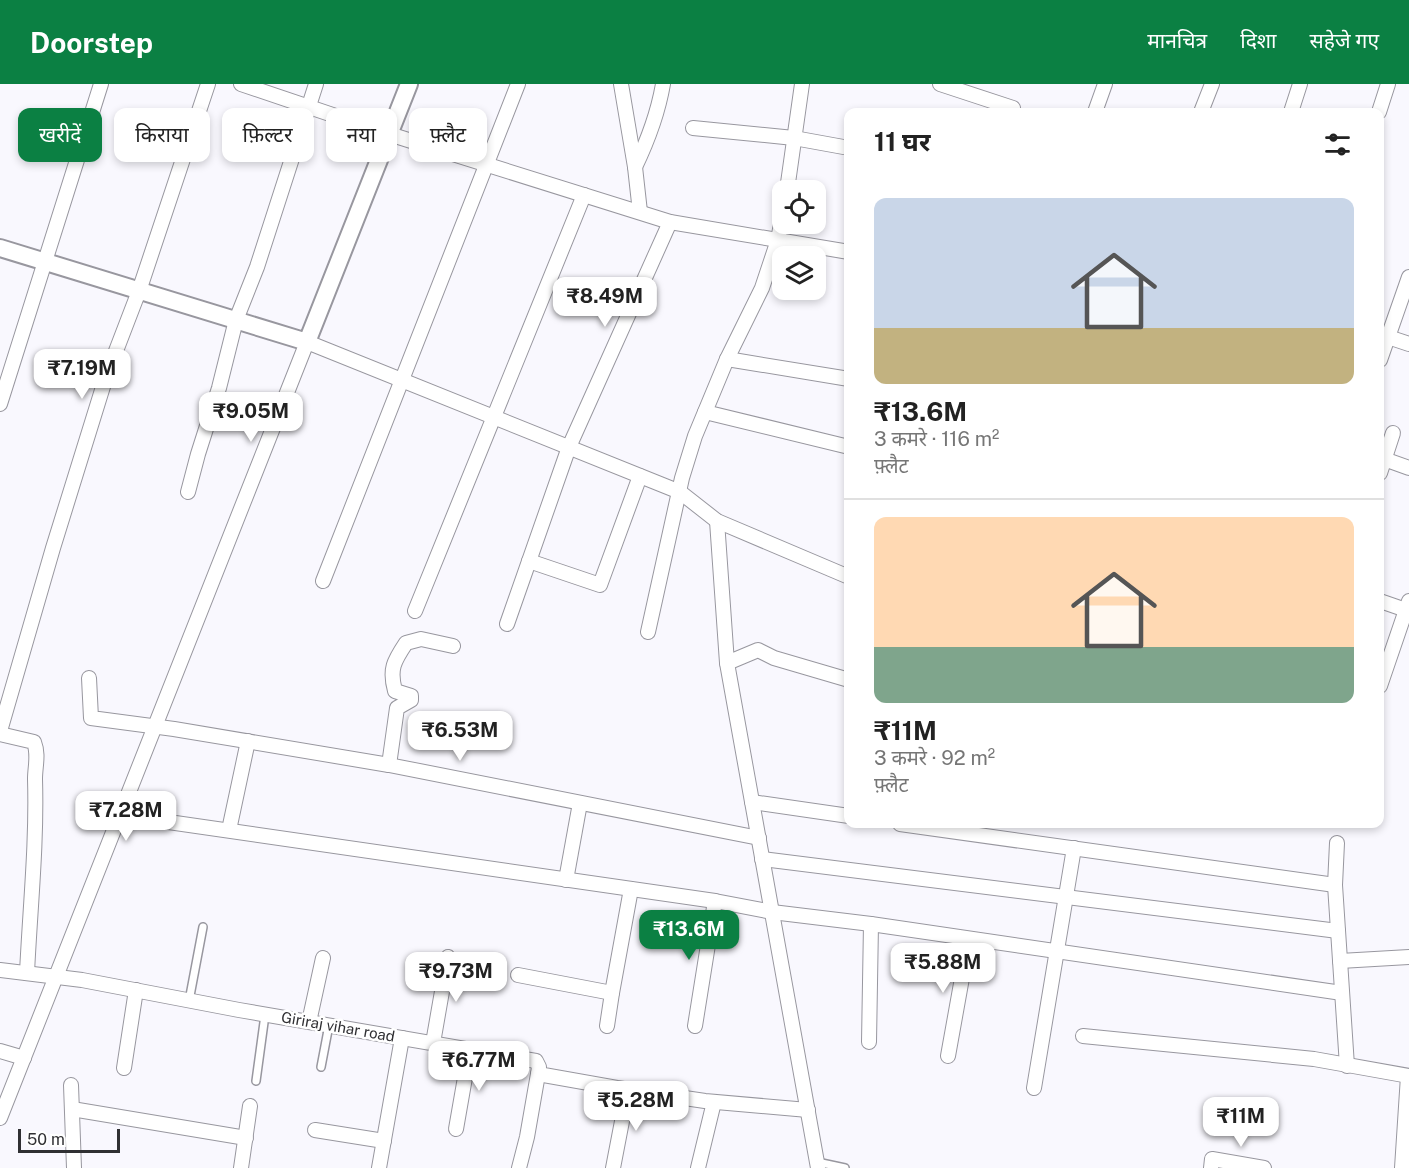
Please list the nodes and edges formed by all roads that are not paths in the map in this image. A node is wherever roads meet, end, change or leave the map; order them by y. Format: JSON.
{"nodes":[{"id":1,"x":100,"y":84,"type":"edge"},
{"id":2,"x":208,"y":84,"type":"edge"},
{"id":3,"x":241,"y":84,"type":"edge"},
{"id":4,"x":316,"y":84,"type":"edge"},
{"id":5,"x":409,"y":84,"type":"edge"},
{"id":6,"x":518,"y":84,"type":"edge"},
{"id":7,"x":621,"y":84,"type":"edge"},
{"id":8,"x":663,"y":84,"type":"edge"},
{"id":9,"x":802,"y":84,"type":"edge"},
{"id":10,"x":940,"y":84,"type":"edge"},
{"id":11,"x":1105,"y":84,"type":"edge"},
{"id":12,"x":1212,"y":84,"type":"edge"},
{"id":13,"x":1300,"y":84,"type":"edge"},
{"id":14,"x":1388,"y":84,"type":"edge"},
{"id":15,"x":308,"y":106,"type":"junction"},
{"id":16,"x":1013,"y":108,"type":"edge"},
{"id":17,"x":1096,"y":108,"type":"edge"},
{"id":18,"x":1203,"y":108,"type":"edge"},
{"id":19,"x":1292,"y":108,"type":"edge"},
{"id":20,"x":1380,"y":108,"type":"edge"},
{"id":21,"x":326,"y":112,"type":"edge"},
{"id":22,"x":397,"y":114,"type":"edge"},
{"id":23,"x":693,"y":128,"type":"dead end"},
{"id":24,"x":397,"y":136,"type":"edge"},
{"id":25,"x":794,"y":138,"type":"junction"},
{"id":26,"x":844,"y":147,"type":"edge"},
{"id":27,"x":378,"y":162,"type":"edge"},
{"id":28,"x":487,"y":164,"type":"junction"},
{"id":29,"x":635,"y":167,"type":"junction"},
{"id":30,"x":788,"y":180,"type":"edge"},
{"id":31,"x":584,"y":195,"type":"junction"},
{"id":32,"x":640,"y":213,"type":"junction"},
{"id":33,"x":670,"y":222,"type":"junction"},
{"id":34,"x":779,"y":234,"type":"edge"},
{"id":35,"x":778,"y":240,"type":"junction"},
{"id":36,"x":0,"y":248,"type":"edge"},
{"id":37,"x":844,"y":251,"type":"edge"},
{"id":38,"x":44,"y":262,"type":"junction"},
{"id":39,"x":1409,"y":277,"type":"edge"},
{"id":40,"x":139,"y":291,"type":"junction"},
{"id":41,"x":236,"y":320,"type":"junction"},
{"id":42,"x":1388,"y":338,"type":"junction"},
{"id":43,"x":307,"y":342,"type":"junction"},
{"id":44,"x":1409,"y":344,"type":"edge"},
{"id":45,"x":1384,"y":349,"type":"edge"},
{"id":46,"x":727,"y":359,"type":"junction"},
{"id":47,"x":844,"y":378,"type":"edge"},
{"id":48,"x":402,"y":380,"type":"junction"},
{"id":49,"x":0,"y":404,"type":"edge"},
{"id":50,"x":705,"y":412,"type":"junction"},
{"id":51,"x":494,"y":417,"type":"junction"},
{"id":52,"x":1393,"y":433,"type":"dead end"},
{"id":53,"x":844,"y":446,"type":"edge"},
{"id":54,"x":569,"y":447,"type":"junction"},
{"id":55,"x":1384,"y":459,"type":"joint"},
{"id":56,"x":1409,"y":468,"type":"edge"},
{"id":57,"x":640,"y":476,"type":"junction"},
{"id":58,"x":188,"y":492,"type":"dead end"},
{"id":59,"x":680,"y":492,"type":"junction"},
{"id":60,"x":717,"y":521,"type":"junction"},
{"id":61,"x":529,"y":561,"type":"junction"},
{"id":62,"x":844,"y":575,"type":"edge"},
{"id":63,"x":323,"y":581,"type":"dead end"},
{"id":64,"x":1384,"y":602,"type":"edge"},
{"id":65,"x":1407,"y":605,"type":"edge"},
{"id":66,"x":415,"y":611,"type":"dead end"},
{"id":67,"x":507,"y":624,"type":"dead end"},
{"id":68,"x":648,"y":632,"type":"dead end"},
{"id":69,"x":453,"y":646,"type":"dead end"},
{"id":70,"x":727,"y":663,"type":"junction"},
{"id":71,"x":1384,"y":674,"type":"edge"},
{"id":72,"x":89,"y":678,"type":"dead end"},
{"id":73,"x":844,"y":679,"type":"edge"},
{"id":74,"x":154,"y":727,"type":"junction"},
{"id":75,"x":0,"y":732,"type":"edge"},
{"id":76,"x":248,"y":741,"type":"junction"},
{"id":77,"x":389,"y":765,"type":"junction"},
{"id":78,"x":752,"y":802,"type":"junction"},
{"id":79,"x":580,"y":803,"type":"junction"},
{"id":80,"x":120,"y":815,"type":"junction"},
{"id":81,"x":844,"y":815,"type":"edge"},
{"id":82,"x":929,"y":828,"type":"edge"},
{"id":83,"x":229,"y":830,"type":"junction"},
{"id":84,"x":759,"y":838,"type":"junction"},
{"id":85,"x":1337,"y":843,"type":"dead end"},
{"id":86,"x":1074,"y":848,"type":"junction"},
{"id":87,"x":762,"y":858,"type":"junction"},
{"id":88,"x":566,"y":880,"type":"junction"},
{"id":89,"x":1335,"y":885,"type":"junction"},
{"id":90,"x":631,"y":889,"type":"junction"},
{"id":91,"x":1066,"y":896,"type":"junction"},
{"id":92,"x":715,"y":901,"type":"junction"},
{"id":93,"x":772,"y":912,"type":"junction"},
{"id":94,"x":871,"y":924,"type":"junction"},
{"id":95,"x":203,"y":927,"type":"dead end"},
{"id":96,"x":1338,"y":931,"type":"junction"},
{"id":97,"x":969,"y":939,"type":"junction"},
{"id":98,"x":1057,"y":951,"type":"junction"},
{"id":99,"x":448,"y":957,"type":"dead end"},
{"id":100,"x":1409,"y":957,"type":"edge"},
{"id":101,"x":323,"y":958,"type":"dead end"},
{"id":102,"x":1340,"y":961,"type":"junction"},
{"id":103,"x":0,"y":970,"type":"edge"},
{"id":104,"x":27,"y":973,"type":"junction"},
{"id":105,"x":518,"y":975,"type":"dead end"},
{"id":106,"x":56,"y":976,"type":"junction"},
{"id":107,"x":136,"y":990,"type":"junction"},
{"id":108,"x":612,"y":993,"type":"junction"},
{"id":109,"x":1342,"y":993,"type":"junction"},
{"id":110,"x":189,"y":1001,"type":"junction"},
{"id":111,"x":265,"y":1015,"type":"junction"},
{"id":112,"x":309,"y":1022,"type":"junction"},
{"id":113,"x":329,"y":1025,"type":"junction"},
{"id":114,"x":607,"y":1026,"type":"dead end"},
{"id":115,"x":695,"y":1026,"type":"dead end"},
{"id":116,"x":1083,"y":1036,"type":"dead end"},
{"id":117,"x":402,"y":1038,"type":"junction"},
{"id":118,"x":869,"y":1042,"type":"dead end"},
{"id":119,"x":433,"y":1043,"type":"junction"},
{"id":120,"x":470,"y":1049,"type":"junction"},
{"id":121,"x":0,"y":1051,"type":"edge"},
{"id":122,"x":948,"y":1056,"type":"dead end"},
{"id":123,"x":24,"y":1058,"type":"junction"},
{"id":124,"x":1347,"y":1066,"type":"junction"},
{"id":125,"x":321,"y":1067,"type":"dead end"},
{"id":126,"x":124,"y":1068,"type":"dead end"},
{"id":127,"x":538,"y":1074,"type":"junction"},
{"id":128,"x":1409,"y":1075,"type":"edge"},
{"id":129,"x":256,"y":1081,"type":"dead end"},
{"id":130,"x":72,"y":1085,"type":"dead end"},
{"id":131,"x":1034,"y":1088,"type":"dead end"},
{"id":132,"x":628,"y":1090,"type":"junction"},
{"id":133,"x":714,"y":1102,"type":"junction"},
{"id":134,"x":250,"y":1106,"type":"dead end"},
{"id":135,"x":72,"y":1109,"type":"junction"},
{"id":136,"x":808,"y":1110,"type":"junction"},
{"id":137,"x":0,"y":1118,"type":"edge"},
{"id":138,"x":456,"y":1129,"type":"dead end"},
{"id":139,"x":315,"y":1130,"type":"dead end"},
{"id":140,"x":246,"y":1137,"type":"junction"},
{"id":141,"x":384,"y":1141,"type":"junction"},
{"id":142,"x":818,"y":1165,"type":"edge"},
{"id":143,"x":74,"y":1168,"type":"edge"},
{"id":144,"x":241,"y":1168,"type":"edge"},
{"id":145,"x":379,"y":1168,"type":"edge"},
{"id":146,"x":519,"y":1168,"type":"edge"},
{"id":147,"x":613,"y":1168,"type":"edge"},
{"id":148,"x":698,"y":1168,"type":"edge"},
{"id":149,"x":845,"y":1168,"type":"edge"},
{"id":150,"x":1211,"y":1168,"type":"edge"},
{"id":151,"x":1264,"y":1168,"type":"edge"},
{"id":152,"x":1402,"y":1168,"type":"edge"}],
"edges":[{"from":1,"to":38,"type":"street"},
{"from":2,"to":40,"type":"street"},
{"from":3,"to":15,"type":"street"},
{"from":4,"to":15,"type":"street"},
{"from":5,"to":22,"type":"street"},
{"from":6,"to":28,"type":"street"},
{"from":7,"to":29,"type":"street"},
{"from":8,"to":29,"type":"street"},
{"from":9,"to":25,"type":"street"},
{"from":10,"to":16,"type":"street"},
{"from":11,"to":17,"type":"street"},
{"from":12,"to":18,"type":"street"},
{"from":13,"to":19,"type":"street"},
{"from":14,"to":20,"type":"street"},
{"from":15,"to":21,"type":"street"},
{"from":15,"to":41,"type":"street"},
{"from":23,"to":25,"type":"street"},
{"from":24,"to":28,"type":"street"},
{"from":25,"to":26,"type":"street"},
{"from":25,"to":30,"type":"street"},
{"from":27,"to":43,"type":"street"},
{"from":28,"to":31,"type":"street"},
{"from":28,"to":48,"type":"street"},
{"from":29,"to":32,"type":"street"},
{"from":31,"to":32,"type":"street"},
{"from":31,"to":51,"type":"street"},
{"from":32,"to":33,"type":"street"},
{"from":33,"to":35,"type":"street"},
{"from":33,"to":54,"type":"street"},
{"from":34,"to":35,"type":"street"},
{"from":35,"to":37,"type":"street"},
{"from":35,"to":46,"type":"street"},
{"from":36,"to":38,"type":"street"},
{"from":38,"to":40,"type":"street"},
{"from":38,"to":49,"type":"street"},
{"from":39,"to":42,"type":"street"},
{"from":40,"to":41,"type":"street"},
{"from":40,"to":75,"type":"street"},
{"from":41,"to":43,"type":"street"},
{"from":41,"to":58,"type":"street"},
{"from":42,"to":44,"type":"street"},
{"from":42,"to":45,"type":"street"},
{"from":43,"to":48,"type":"street"},
{"from":43,"to":74,"type":"street"},
{"from":46,"to":47,"type":"street"},
{"from":46,"to":50,"type":"street"},
{"from":48,"to":51,"type":"street"},
{"from":48,"to":63,"type":"street"},
{"from":50,"to":53,"type":"street"},
{"from":50,"to":59,"type":"street"},
{"from":51,"to":54,"type":"street"},
{"from":51,"to":66,"type":"street"},
{"from":52,"to":55,"type":"street"},
{"from":54,"to":57,"type":"street"},
{"from":54,"to":61,"type":"street"},
{"from":55,"to":56,"type":"street"},
{"from":57,"to":59,"type":"street"},
{"from":57,"to":61,"type":"street"},
{"from":59,"to":60,"type":"street"},
{"from":59,"to":68,"type":"street"},
{"from":60,"to":62,"type":"street"},
{"from":60,"to":70,"type":"street"},
{"from":61,"to":67,"type":"street"},
{"from":64,"to":65,"type":"street"},
{"from":65,"to":71,"type":"street"},
{"from":69,"to":77,"type":"street"},
{"from":70,"to":73,"type":"street"},
{"from":70,"to":78,"type":"street"},
{"from":72,"to":74,"type":"street"},
{"from":74,"to":76,"type":"street"},
{"from":74,"to":80,"type":"street"},
{"from":75,"to":104,"type":"street"},
{"from":76,"to":77,"type":"street"},
{"from":76,"to":83,"type":"street"},
{"from":77,"to":79,"type":"street"},
{"from":78,"to":81,"type":"street"},
{"from":78,"to":84,"type":"street"},
{"from":79,"to":84,"type":"street"},
{"from":79,"to":88,"type":"street"},
{"from":80,"to":83,"type":"street"},
{"from":80,"to":106,"type":"street"},
{"from":82,"to":86,"type":"street"},
{"from":83,"to":88,"type":"street"},
{"from":84,"to":87,"type":"street"},
{"from":85,"to":89,"type":"street"},
{"from":86,"to":89,"type":"street"},
{"from":86,"to":91,"type":"street"},
{"from":87,"to":91,"type":"street"},
{"from":87,"to":93,"type":"street"},
{"from":88,"to":90,"type":"street"},
{"from":89,"to":96,"type":"street"},
{"from":90,"to":92,"type":"street"},
{"from":90,"to":108,"type":"street"},
{"from":91,"to":96,"type":"street"},
{"from":91,"to":98,"type":"street"},
{"from":92,"to":93,"type":"street"},
{"from":92,"to":115,"type":"street"},
{"from":93,"to":94,"type":"street"},
{"from":93,"to":136,"type":"street"},
{"from":94,"to":97,"type":"street"},
{"from":94,"to":118,"type":"street"},
{"from":95,"to":110,"type":"lane"},
{"from":96,"to":102,"type":"street"},
{"from":97,"to":98,"type":"street"},
{"from":97,"to":122,"type":"street"},
{"from":98,"to":109,"type":"street"},
{"from":98,"to":131,"type":"street"},
{"from":99,"to":119,"type":"street"},
{"from":100,"to":102,"type":"street"},
{"from":101,"to":112,"type":"street"},
{"from":102,"to":109,"type":"street"},
{"from":103,"to":104,"type":"street","name":"Giriraj vihar road"},
{"from":104,"to":106,"type":"street","name":"Giriraj vihar road"},
{"from":105,"to":108,"type":"street"},
{"from":106,"to":107,"type":"street","name":"Giriraj vihar road"},
{"from":106,"to":123,"type":"street"},
{"from":107,"to":110,"type":"street","name":"Giriraj vihar road"},
{"from":107,"to":126,"type":"street"},
{"from":108,"to":114,"type":"street"},
{"from":109,"to":124,"type":"street"},
{"from":110,"to":111,"type":"street","name":"Giriraj vihar road"},
{"from":111,"to":112,"type":"street","name":"Giriraj vihar road"},
{"from":111,"to":129,"type":"lane"},
{"from":112,"to":113,"type":"street","name":"Giriraj vihar road"},
{"from":113,"to":117,"type":"street","name":"Giriraj vihar road"},
{"from":113,"to":125,"type":"lane"},
{"from":116,"to":124,"type":"street"},
{"from":117,"to":119,"type":"street","name":"Giriraj vihar road"},
{"from":117,"to":141,"type":"street"},
{"from":119,"to":120,"type":"street","name":"Giriraj vihar road"},
{"from":120,"to":127,"type":"street","name":"Giriraj vihar road"},
{"from":120,"to":138,"type":"street"},
{"from":121,"to":123,"type":"street"},
{"from":123,"to":137,"type":"street"},
{"from":124,"to":128,"type":"street"},
{"from":127,"to":132,"type":"street"},
{"from":127,"to":146,"type":"street"},
{"from":128,"to":152,"type":"street"},
{"from":130,"to":135,"type":"street"},
{"from":132,"to":133,"type":"street"},
{"from":132,"to":147,"type":"street"},
{"from":133,"to":136,"type":"street"},
{"from":133,"to":148,"type":"street"},
{"from":134,"to":140,"type":"street"},
{"from":135,"to":140,"type":"street"},
{"from":135,"to":143,"type":"street"},
{"from":136,"to":142,"type":"street"},
{"from":139,"to":141,"type":"street"},
{"from":140,"to":144,"type":"street"},
{"from":141,"to":145,"type":"street"},
{"from":142,"to":149,"type":"lane"},
{"from":150,"to":151,"type":"street"}]}
